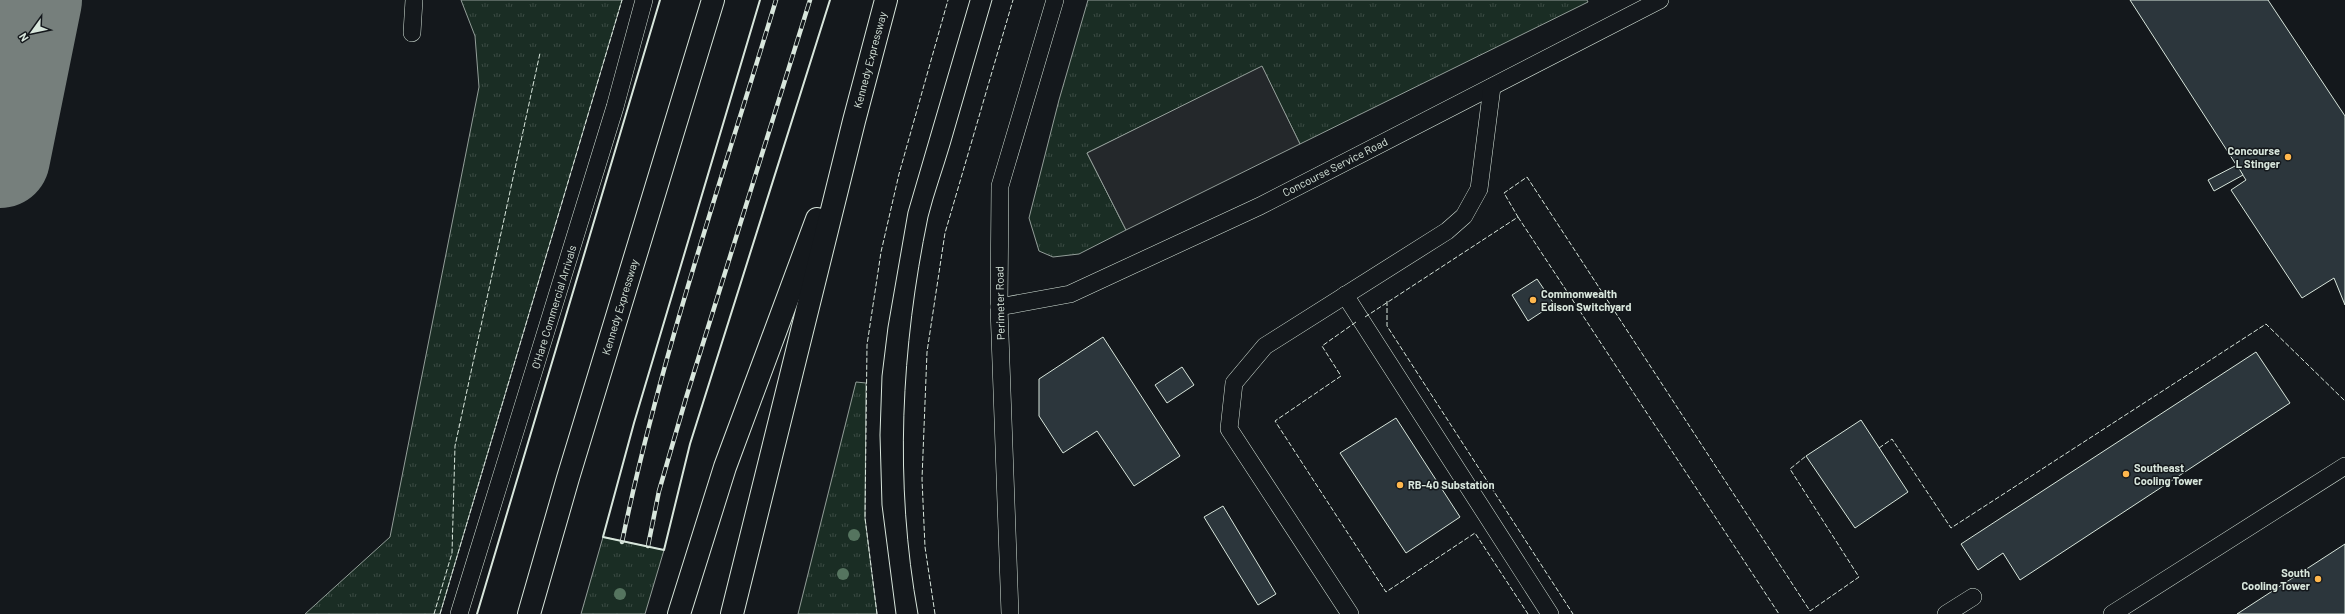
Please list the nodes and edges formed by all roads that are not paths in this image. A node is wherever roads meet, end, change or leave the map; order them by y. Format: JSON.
{"nodes":[{"id":1,"x":414,"y":0,"type":"edge"},
{"id":2,"x":644,"y":0,"type":"edge"},
{"id":3,"x":713,"y":0,"type":"edge"},
{"id":4,"x":886,"y":0,"type":"edge"},
{"id":5,"x":1055,"y":0,"type":"edge"},
{"id":6,"x":1660,"y":0,"type":"edge"},
{"id":7,"x":412,"y":33,"type":"dead end"},
{"id":8,"x":1492,"y":87,"type":"junction"},
{"id":9,"x":854,"y":121,"type":"junction"},
{"id":10,"x":1345,"y":295,"type":"junction"},
{"id":11,"x":999,"y":307,"type":"junction"},
{"id":12,"x":2345,"y":466,"type":"edge"},
{"id":13,"x":1973,"y":597,"type":"dead end"},
{"id":14,"x":460,"y":614,"type":"edge"},
{"id":15,"x":529,"y":614,"type":"edge"},
{"id":16,"x":679,"y":614,"type":"edge"},
{"id":17,"x":732,"y":614,"type":"edge"},
{"id":18,"x":1010,"y":614,"type":"edge"},
{"id":19,"x":1350,"y":614,"type":"edge"},
{"id":20,"x":1550,"y":614,"type":"edge"},
{"id":21,"x":1946,"y":614,"type":"edge"},
{"id":22,"x":2112,"y":614,"type":"edge"}],
"edges":[{"from":1,"to":7,"type":"lane"},
{"from":2,"to":14,"type":"lane","name":"O'Hare Commercial Arrivals"},
{"from":3,"to":15,"type":"highway","name":"Kennedy Expressway"},
{"from":4,"to":9,"type":"highway","name":"Kennedy Expressway"},
{"from":5,"to":11,"type":"lane","name":"Perimeter Road"},
{"from":6,"to":8,"type":"lane","name":"Concourse Service Road"},
{"from":8,"to":10,"type":"lane"},
{"from":8,"to":11,"type":"lane","name":"Concourse Service Road"},
{"from":9,"to":16,"type":"highway"},
{"from":9,"to":17,"type":"highway"},
{"from":10,"to":19,"type":"lane"},
{"from":10,"to":20,"type":"lane"},
{"from":11,"to":18,"type":"lane","name":"Perimeter Road"},
{"from":12,"to":22,"type":"lane"},
{"from":13,"to":21,"type":"lane"}]}
